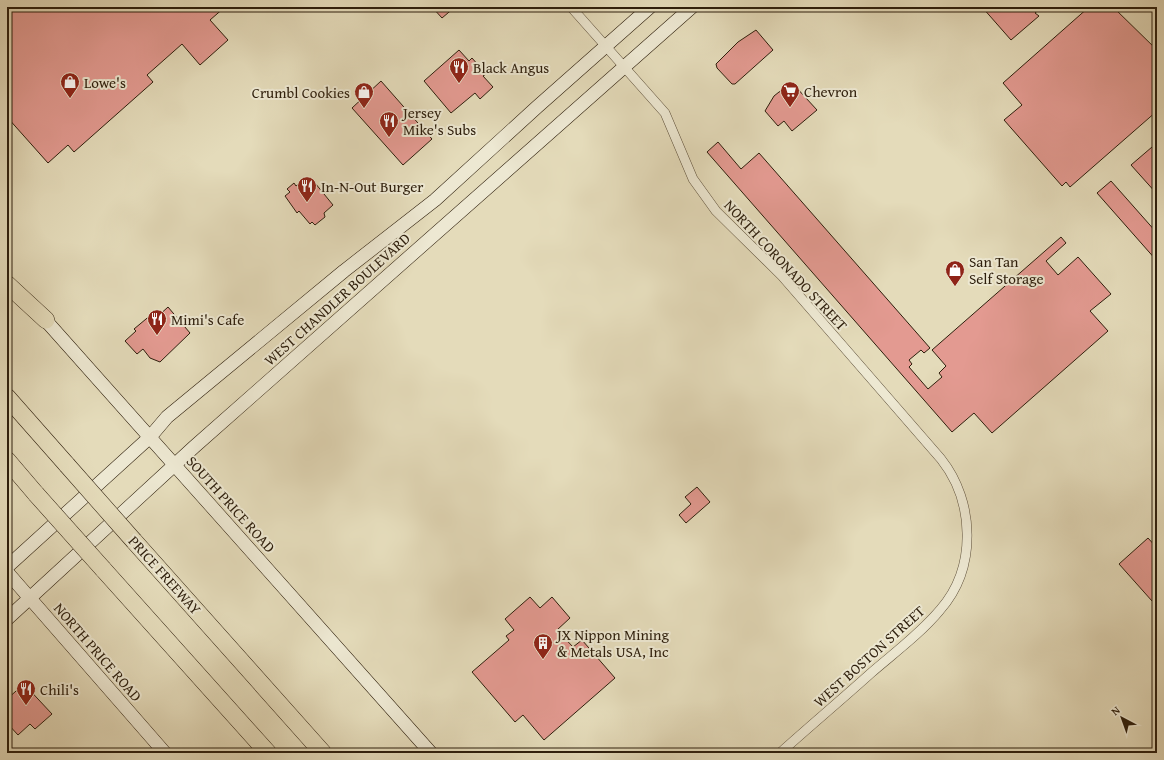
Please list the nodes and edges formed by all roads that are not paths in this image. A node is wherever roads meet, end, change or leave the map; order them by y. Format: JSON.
{"nodes":[{"id":1,"x":571,"y":7,"type":"edge"},
{"id":2,"x":650,"y":7,"type":"edge"},
{"id":3,"x":692,"y":7,"type":"edge"},
{"id":4,"x":606,"y":45,"type":"junction"},
{"id":5,"x":625,"y":66,"type":"junction"},
{"id":6,"x":7,"y":276,"type":"edge"},
{"id":7,"x":7,"y":284,"type":"edge"},
{"id":8,"x":46,"y":320,"type":"junction"},
{"id":9,"x":7,"y":397,"type":"edge"},
{"id":10,"x":150,"y":437,"type":"junction"},
{"id":11,"x":7,"y":460,"type":"edge"},
{"id":12,"x":175,"y":465,"type":"junction"},
{"id":13,"x":7,"y":567,"type":"edge"},
{"id":14,"x":963,"y":569,"type":"joint"},
{"id":15,"x":7,"y":572,"type":"edge"},
{"id":16,"x":30,"y":598,"type":"junction"},
{"id":17,"x":7,"y":619,"type":"edge"},
{"id":18,"x":165,"y":753,"type":"edge"},
{"id":19,"x":268,"y":753,"type":"edge"},
{"id":20,"x":323,"y":753,"type":"edge"},
{"id":21,"x":431,"y":753,"type":"edge"},
{"id":22,"x":780,"y":753,"type":"edge"}],
"edges":[{"from":1,"to":4,"type":"street","name":"NORTH CORONADO STREET"},
{"from":2,"to":4,"type":"main road","name":"WEST CHANDLER BOULEVARD"},
{"from":3,"to":5,"type":"main road","name":"WEST CHANDLER BOULEVARD"},
{"from":4,"to":5,"type":"street","name":"NORTH CORONADO STREET"},
{"from":4,"to":10,"type":"main road","name":"WEST CHANDLER BOULEVARD"},
{"from":5,"to":12,"type":"main road","name":"WEST CHANDLER BOULEVARD"},
{"from":5,"to":14,"type":"street","name":"NORTH CORONADO STREET"},
{"from":6,"to":8,"type":"main road","name":"SOUTH PRICE ROAD"},
{"from":7,"to":8,"type":"highway"},
{"from":8,"to":10,"type":"main road","name":"SOUTH PRICE ROAD"},
{"from":9,"to":20,"type":"highway","name":"PRICE FREEWAY","bridge":true},
{"from":10,"to":12,"type":"main road","name":"SOUTH PRICE ROAD"},
{"from":10,"to":13,"type":"main road","name":"WEST CHANDLER BOULEVARD"},
{"from":11,"to":19,"type":"highway","bridge":true},
{"from":12,"to":16,"type":"main road","name":"WEST CHANDLER BOULEVARD"},
{"from":12,"to":21,"type":"main road","name":"SOUTH PRICE ROAD"},
{"from":14,"to":22,"type":"street","name":"WEST BOSTON STREET"},
{"from":15,"to":16,"type":"main road","name":"NORTH PRICE ROAD"},
{"from":16,"to":17,"type":"main road","name":"WEST CHANDLER BOULEVARD"},
{"from":16,"to":18,"type":"main road","name":"NORTH PRICE ROAD"}]}
